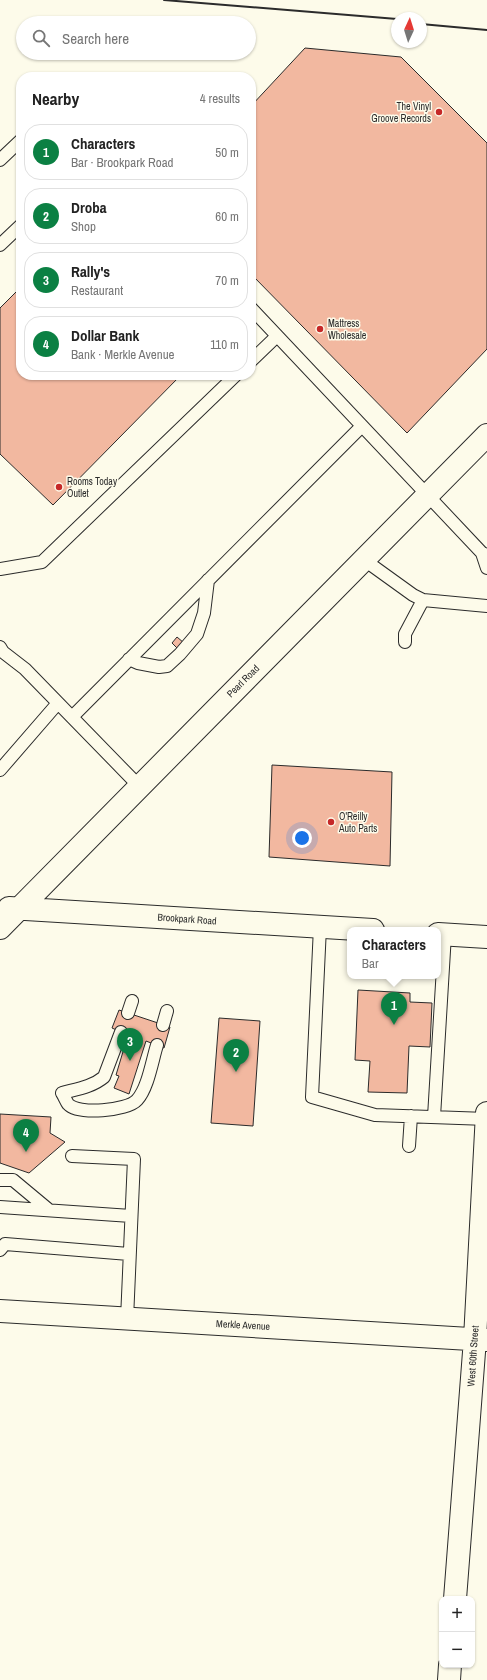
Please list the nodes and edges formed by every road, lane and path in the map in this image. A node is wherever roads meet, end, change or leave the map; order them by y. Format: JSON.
{"nodes":[{"id":1,"x":16,"y":145,"type":"edge"},
{"id":2,"x":0,"y":160,"type":"edge"},
{"id":3,"x":16,"y":230,"type":"edge"},
{"id":4,"x":0,"y":245,"type":"edge"},
{"id":5,"x":256,"y":313,"type":"edge"},
{"id":6,"x":277,"y":336,"type":"junction"},
{"id":7,"x":256,"y":356,"type":"edge"},
{"id":8,"x":231,"y":380,"type":"edge"},
{"id":9,"x":362,"y":426,"type":"junction"},
{"id":10,"x":487,"y":435,"type":"edge"},
{"id":11,"x":427,"y":494,"type":"junction"},
{"id":12,"x":484,"y":554,"type":"edge"},
{"id":13,"x":363,"y":559,"type":"junction"},
{"id":14,"x":487,"y":568,"type":"edge"},
{"id":15,"x":0,"y":569,"type":"edge"},
{"id":16,"x":208,"y":580,"type":"junction"},
{"id":17,"x":423,"y":600,"type":"junction"},
{"id":18,"x":487,"y":606,"type":"edge"},
{"id":19,"x":405,"y":642,"type":"dead end"},
{"id":20,"x":0,"y":647,"type":"edge"},
{"id":21,"x":130,"y":659,"type":"junction"},
{"id":22,"x":58,"y":703,"type":"junction"},
{"id":23,"x":72,"y":717,"type":"junction"},
{"id":24,"x":0,"y":770,"type":"edge"},
{"id":25,"x":139,"y":786,"type":"junction"},
{"id":26,"x":9,"y":908,"type":"edge"},
{"id":27,"x":320,"y":927,"type":"junction"},
{"id":28,"x":0,"y":928,"type":"edge"},
{"id":29,"x":347,"y":929,"type":"edge"},
{"id":30,"x":442,"y":934,"type":"edge"},
{"id":31,"x":487,"y":937,"type":"edge"},
{"id":32,"x":441,"y":957,"type":"edge"},
{"id":33,"x":440,"y":979,"type":"edge"},
{"id":34,"x":132,"y":1001,"type":"dead end"},
{"id":35,"x":167,"y":1011,"type":"dead end"},
{"id":36,"x":128,"y":1013,"type":"dead end"},
{"id":37,"x":163,"y":1025,"type":"dead end"},
{"id":38,"x":121,"y":1032,"type":"dead end"},
{"id":39,"x":157,"y":1045,"type":"dead end"},
{"id":40,"x":487,"y":1113,"type":"edge"},
{"id":41,"x":411,"y":1116,"type":"junction"},
{"id":42,"x":434,"y":1117,"type":"junction"},
{"id":43,"x":487,"y":1119,"type":"edge"},
{"id":44,"x":409,"y":1146,"type":"dead end"},
{"id":45,"x":72,"y":1156,"type":"dead end"},
{"id":46,"x":0,"y":1180,"type":"edge"},
{"id":47,"x":0,"y":1207,"type":"edge"},
{"id":48,"x":49,"y":1210,"type":"junction"},
{"id":49,"x":131,"y":1216,"type":"junction"},
{"id":50,"x":0,"y":1250,"type":"edge"},
{"id":51,"x":130,"y":1254,"type":"junction"},
{"id":52,"x":0,"y":1311,"type":"edge"},
{"id":53,"x":127,"y":1318,"type":"junction"},
{"id":54,"x":481,"y":1339,"type":"edge"},
{"id":55,"x":455,"y":1596,"type":"edge"},
{"id":56,"x":450,"y":1668,"type":"edge"},
{"id":57,"x":449,"y":1680,"type":"edge"}],
"edges":[{"from":1,"to":2,"type":"lane"},
{"from":3,"to":4,"type":"lane"},
{"from":5,"to":6,"type":"lane"},
{"from":6,"to":7,"type":"lane"},
{"from":6,"to":9,"type":"lane"},
{"from":8,"to":15,"type":"lane"},
{"from":9,"to":11,"type":"lane"},
{"from":9,"to":16,"type":"lane"},
{"from":10,"to":11,"type":"main road","name":"Pearl Road"},
{"from":11,"to":12,"type":"lane"},
{"from":11,"to":13,"type":"main road","name":"Pearl Road"},
{"from":12,"to":14,"type":"lane"},
{"from":13,"to":17,"type":"lane"},
{"from":13,"to":25,"type":"main road","name":"Pearl Road"},
{"from":16,"to":21,"type":"lane"},
{"from":16,"to":21,"type":"lane"},
{"from":17,"to":18,"type":"lane"},
{"from":17,"to":19,"type":"lane"},
{"from":20,"to":22,"type":"lane"},
{"from":21,"to":23,"type":"lane"},
{"from":22,"to":23,"type":"lane"},
{"from":22,"to":24,"type":"lane"},
{"from":23,"to":25,"type":"lane"},
{"from":25,"to":26,"type":"main road","name":"Pearl Road"},
{"from":26,"to":27,"type":"main road","name":"Brookpark Road"},
{"from":26,"to":28,"type":"main road","name":"Pearl Road"},
{"from":27,"to":29,"type":"main road","name":"Brookpark Road"},
{"from":27,"to":41,"type":"lane"},
{"from":30,"to":31,"type":"main road"},
{"from":30,"to":32,"type":"lane"},
{"from":33,"to":42,"type":"lane"},
{"from":34,"to":36,"type":"lane"},
{"from":35,"to":37,"type":"lane"},
{"from":38,"to":39,"type":"lane"},
{"from":40,"to":43,"type":"main road","name":"West 60th Street"},
{"from":41,"to":42,"type":"lane"},
{"from":41,"to":44,"type":"lane"},
{"from":42,"to":43,"type":"lane"},
{"from":43,"to":54,"type":"main road","name":"West 60th Street"},
{"from":45,"to":49,"type":"lane"},
{"from":46,"to":48,"type":"lane"},
{"from":47,"to":48,"type":"lane"},
{"from":48,"to":49,"type":"lane"},
{"from":49,"to":51,"type":"lane"},
{"from":50,"to":51,"type":"lane"},
{"from":51,"to":53,"type":"lane"},
{"from":52,"to":53,"type":"main road","name":"Merkle Avenue"},
{"from":53,"to":54,"type":"main road","name":"Merkle Avenue"},
{"from":54,"to":55,"type":"main road","name":"West 60th Street"},
{"from":56,"to":57,"type":"main road"}]}
